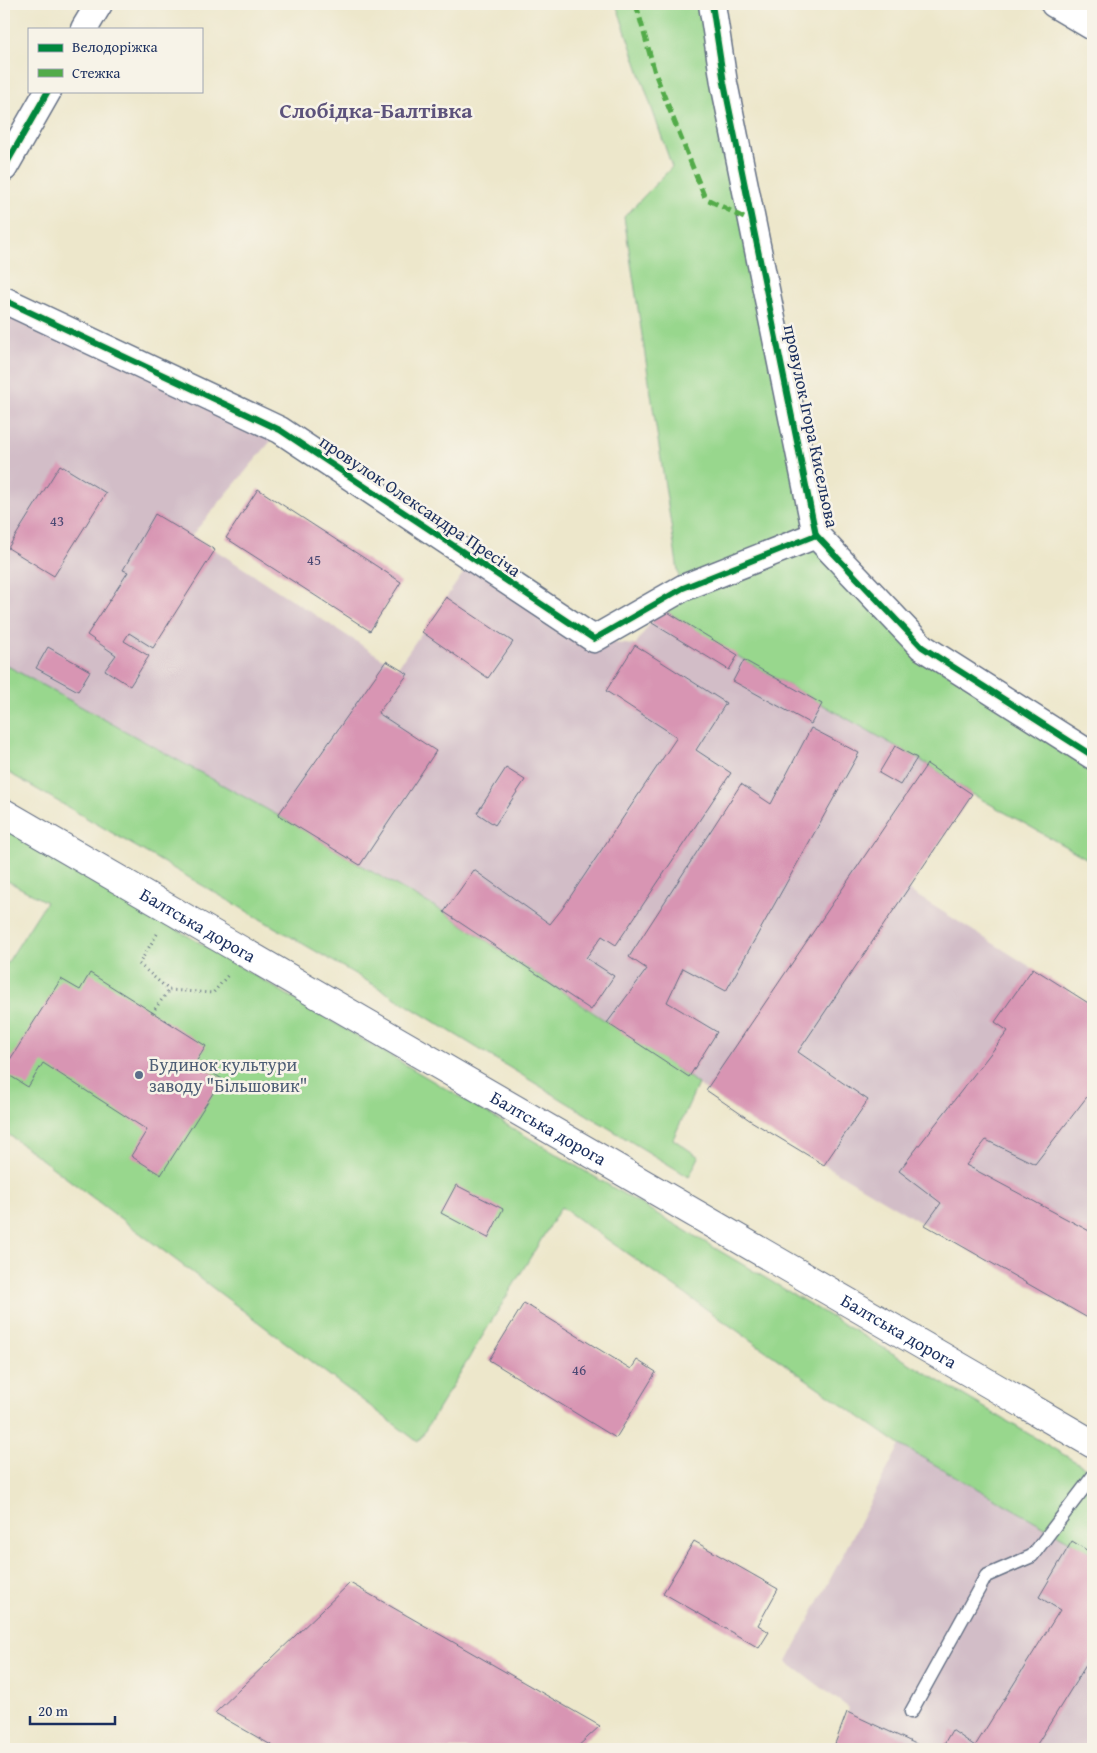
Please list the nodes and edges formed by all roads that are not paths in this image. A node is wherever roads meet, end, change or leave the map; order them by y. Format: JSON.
{"nodes":[{"id":1,"x":99,"y":4,"type":"edge"},
{"id":2,"x":712,"y":4,"type":"edge"},
{"id":3,"x":1054,"y":4,"type":"edge"},
{"id":4,"x":1093,"y":27,"type":"edge"},
{"id":5,"x":85,"y":28,"type":"edge"},
{"id":6,"x":47,"y":92,"type":"edge"},
{"id":7,"x":4,"y":168,"type":"edge"},
{"id":8,"x":4,"y":300,"type":"edge"},
{"id":9,"x":816,"y":535,"type":"junction"},
{"id":10,"x":1093,"y":756,"type":"edge"},
{"id":11,"x":4,"y":813,"type":"edge"},
{"id":12,"x":1093,"y":1444,"type":"edge"},
{"id":13,"x":1093,"y":1476,"type":"edge"},
{"id":14,"x":911,"y":1712,"type":"dead end"}],
"edges":[{"from":1,"to":5,"type":"street"},
{"from":2,"to":9,"type":"street","name":"провулок Ігора Кисельова"},
{"from":3,"to":4,"type":"street"},
{"from":6,"to":7,"type":"street"},
{"from":8,"to":9,"type":"street","name":"провулок Олександра Пресіча"},
{"from":9,"to":10,"type":"street","name":"провулок Ігора Кисельова"},
{"from":11,"to":12,"type":"main road","name":"Балтська дорога"},
{"from":13,"to":14,"type":"lane"}]}
